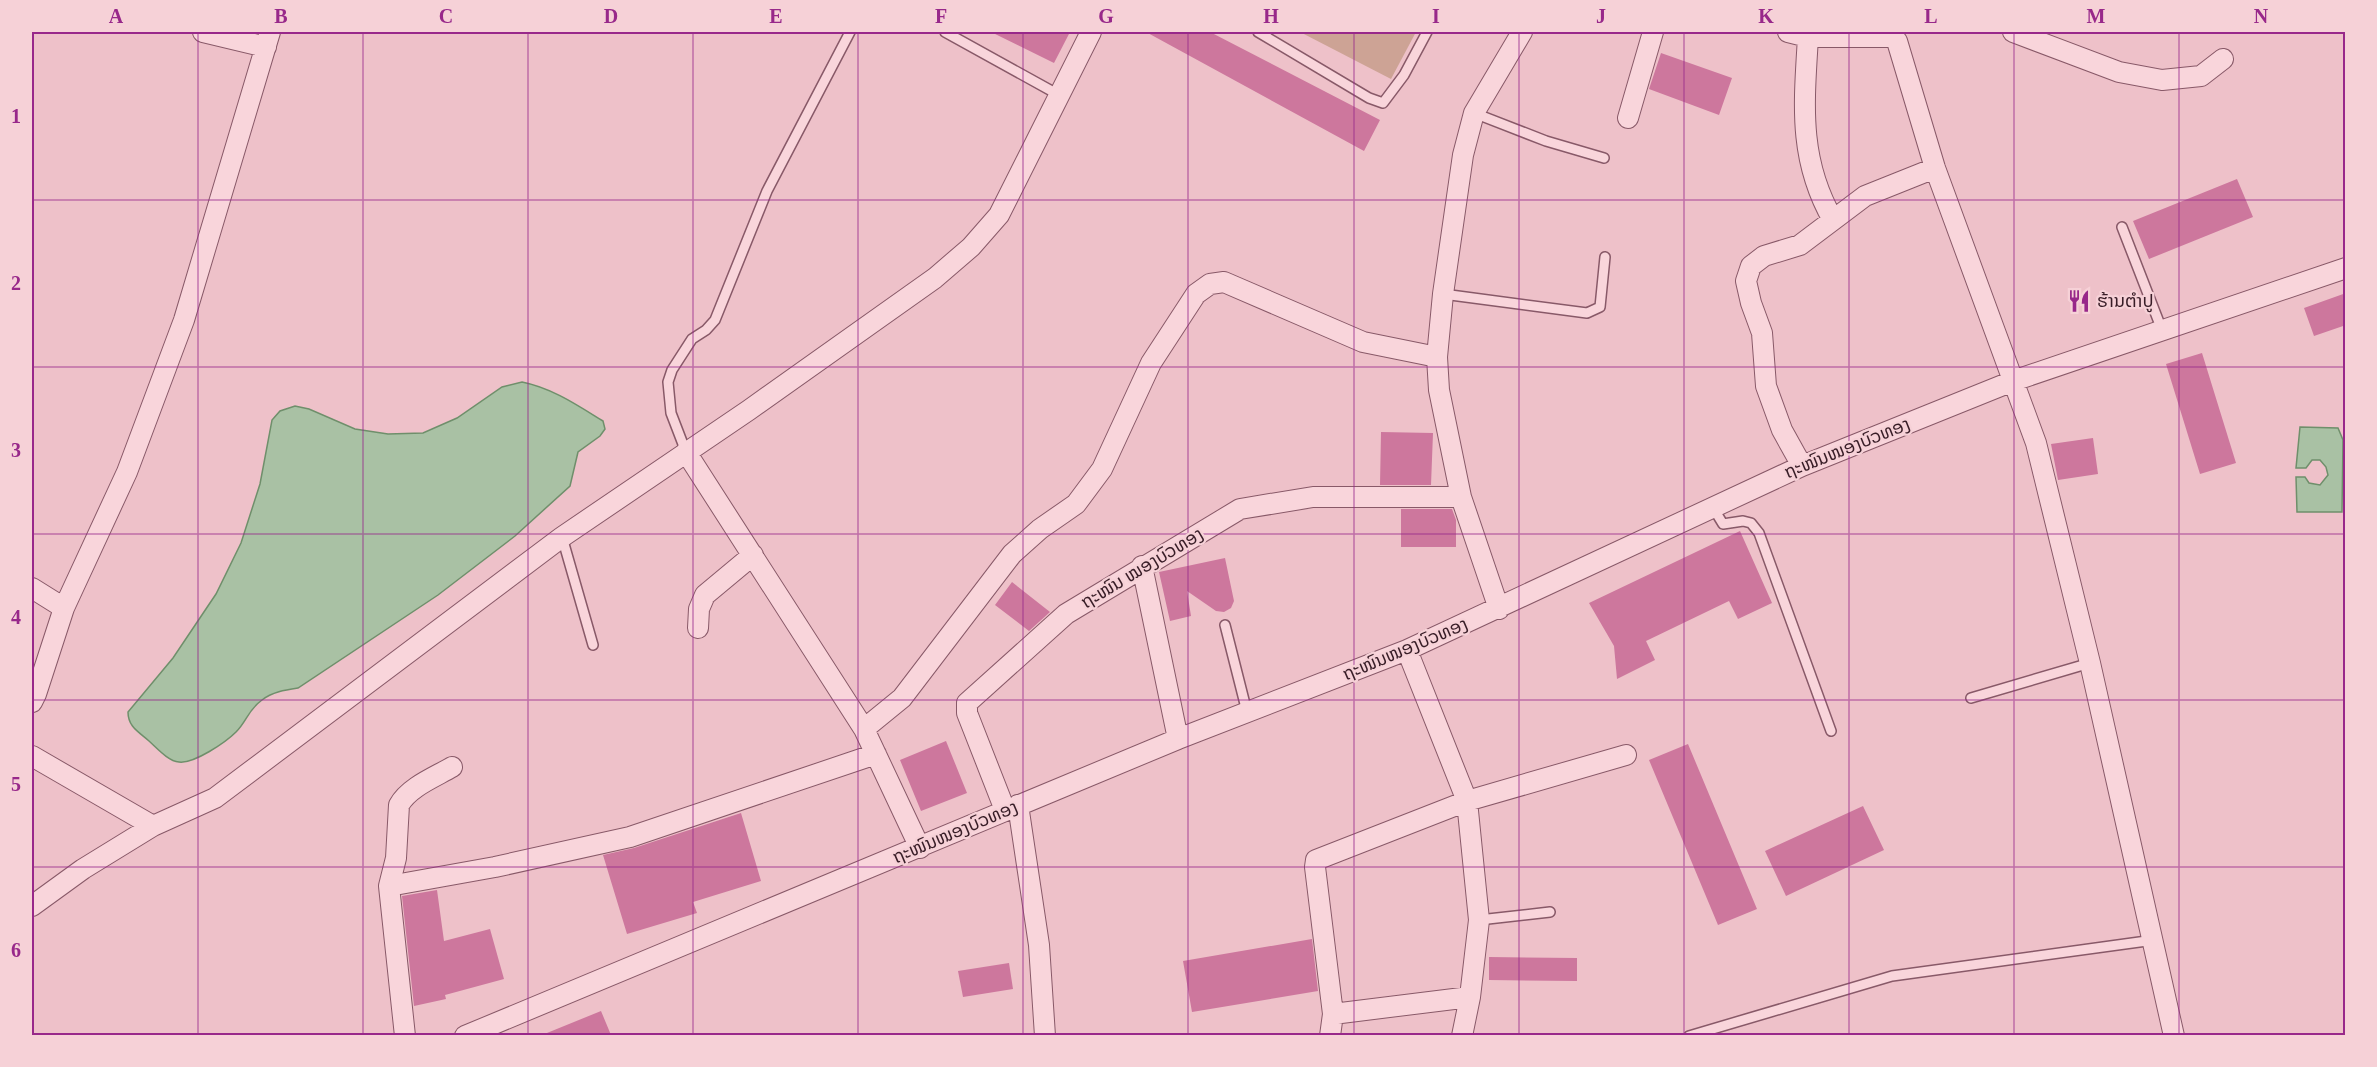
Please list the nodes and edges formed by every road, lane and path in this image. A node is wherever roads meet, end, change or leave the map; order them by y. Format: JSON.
{"nodes":[{"id":1,"x":203,"y":32,"type":"edge"},
{"id":2,"x":850,"y":32,"type":"edge"},
{"id":3,"x":945,"y":32,"type":"edge"},
{"id":4,"x":1091,"y":32,"type":"edge"},
{"id":5,"x":1258,"y":32,"type":"edge"},
{"id":6,"x":1426,"y":32,"type":"edge"},
{"id":7,"x":1522,"y":32,"type":"edge"},
{"id":8,"x":1653,"y":32,"type":"edge"},
{"id":9,"x":1788,"y":32,"type":"edge"},
{"id":10,"x":2013,"y":32,"type":"edge"},
{"id":11,"x":1899,"y":34,"type":"edge"},
{"id":12,"x":1808,"y":37,"type":"junction"},
{"id":13,"x":268,"y":39,"type":"edge"},
{"id":14,"x":2223,"y":59,"type":"dead end"},
{"id":15,"x":1059,"y":95,"type":"junction"},
{"id":16,"x":1474,"y":113,"type":"junction"},
{"id":17,"x":1628,"y":118,"type":"dead end"},
{"id":18,"x":1604,"y":158,"type":"dead end"},
{"id":19,"x":1935,"y":168,"type":"junction"},
{"id":20,"x":1833,"y":220,"type":"junction"},
{"id":21,"x":2122,"y":227,"type":"dead end"},
{"id":22,"x":1605,"y":257,"type":"dead end"},
{"id":23,"x":2346,"y":268,"type":"edge"},
{"id":24,"x":1443,"y":294,"type":"junction"},
{"id":25,"x":2162,"y":330,"type":"junction"},
{"id":26,"x":1437,"y":357,"type":"junction"},
{"id":27,"x":2013,"y":381,"type":"junction"},
{"id":28,"x":686,"y":452,"type":"junction"},
{"id":29,"x":1802,"y":466,"type":"junction"},
{"id":30,"x":1461,"y":497,"type":"junction"},
{"id":31,"x":1712,"y":506,"type":"junction"},
{"id":32,"x":562,"y":537,"type":"junction"},
{"id":33,"x":753,"y":555,"type":"junction"},
{"id":34,"x":1142,"y":566,"type":"junction"},
{"id":35,"x":32,"y":588,"type":"edge"},
{"id":36,"x":64,"y":608,"type":"junction"},
{"id":37,"x":1499,"y":609,"type":"junction"},
{"id":38,"x":1225,"y":625,"type":"dead end"},
{"id":39,"x":698,"y":628,"type":"dead end"},
{"id":40,"x":593,"y":645,"type":"dead end"},
{"id":41,"x":1407,"y":650,"type":"junction"},
{"id":42,"x":2090,"y":663,"type":"junction"},
{"id":43,"x":1971,"y":698,"type":"dead end"},
{"id":44,"x":32,"y":702,"type":"edge"},
{"id":45,"x":1247,"y":712,"type":"junction"},
{"id":46,"x":864,"y":729,"type":"junction"},
{"id":47,"x":1831,"y":731,"type":"dead end"},
{"id":48,"x":1178,"y":739,"type":"junction"},
{"id":49,"x":876,"y":754,"type":"junction"},
{"id":50,"x":1626,"y":755,"type":"dead end"},
{"id":51,"x":32,"y":756,"type":"edge"},
{"id":52,"x":452,"y":767,"type":"dead end"},
{"id":53,"x":1467,"y":801,"type":"junction"},
{"id":54,"x":1011,"y":807,"type":"junction"},
{"id":55,"x":153,"y":826,"type":"junction"},
{"id":56,"x":920,"y":848,"type":"junction"},
{"id":57,"x":388,"y":886,"type":"junction"},
{"id":58,"x":32,"y":906,"type":"edge"},
{"id":59,"x":1550,"y":912,"type":"dead end"},
{"id":60,"x":1479,"y":920,"type":"junction"},
{"id":61,"x":2154,"y":940,"type":"junction"},
{"id":62,"x":1470,"y":997,"type":"junction"},
{"id":63,"x":1333,"y":1014,"type":"junction"},
{"id":64,"x":405,"y":1035,"type":"edge"},
{"id":65,"x":465,"y":1035,"type":"edge"},
{"id":66,"x":1045,"y":1035,"type":"edge"},
{"id":67,"x":1330,"y":1035,"type":"edge"},
{"id":68,"x":1462,"y":1035,"type":"edge"},
{"id":69,"x":1689,"y":1035,"type":"edge"},
{"id":70,"x":2175,"y":1035,"type":"edge"}],
"edges":[{"from":1,"to":13,"type":"street"},
{"from":2,"to":28,"type":"lane"},
{"from":3,"to":15,"type":"lane"},
{"from":4,"to":15,"type":"street"},
{"from":5,"to":6,"type":"lane"},
{"from":7,"to":16,"type":"street"},
{"from":8,"to":17,"type":"street"},
{"from":9,"to":12,"type":"street"},
{"from":10,"to":14,"type":"street"},
{"from":11,"to":12,"type":"street"},
{"from":11,"to":19,"type":"street"},
{"from":12,"to":20,"type":"street"},
{"from":13,"to":36,"type":"street"},
{"from":15,"to":28,"type":"street"},
{"from":16,"to":18,"type":"lane"},
{"from":16,"to":24,"type":"street"},
{"from":19,"to":20,"type":"street"},
{"from":19,"to":27,"type":"street"},
{"from":20,"to":29,"type":"street"},
{"from":21,"to":25,"type":"lane"},
{"from":22,"to":24,"type":"lane"},
{"from":23,"to":25,"type":"street","name":"ຖະໜົນໜອງບົວທອງ"},
{"from":24,"to":26,"type":"street"},
{"from":25,"to":27,"type":"street","name":"ຖະໜົນໜອງບົວທອງ"},
{"from":26,"to":30,"type":"street"},
{"from":26,"to":46,"type":"street"},
{"from":27,"to":29,"type":"street","name":"ຖະໜົນໜອງບົວທອງ"},
{"from":27,"to":42,"type":"street"},
{"from":28,"to":32,"type":"street"},
{"from":28,"to":33,"type":"street"},
{"from":29,"to":31,"type":"street","name":"ຖະໜົນໜອງບົວທອງ"},
{"from":30,"to":34,"type":"street","name":"ຖະໜົນ ໝອງບົວທອງ"},
{"from":30,"to":37,"type":"street"},
{"from":31,"to":37,"type":"street","name":"ຖະໜົນໜອງບົວທອງ"},
{"from":31,"to":47,"type":"lane"},
{"from":32,"to":40,"type":"lane"},
{"from":32,"to":55,"type":"street"},
{"from":33,"to":39,"type":"street"},
{"from":33,"to":46,"type":"street"},
{"from":34,"to":48,"type":"street"},
{"from":34,"to":54,"type":"street","name":"ຖະໜົນ ໝອງບົວທອງ"},
{"from":35,"to":36,"type":"street"},
{"from":36,"to":44,"type":"street"},
{"from":37,"to":41,"type":"street","name":"ຖະໜົນໜອງບົວທອງ"},
{"from":38,"to":45,"type":"lane"},
{"from":41,"to":45,"type":"street","name":"ຖະໜົນໜອງບົວທອງ"},
{"from":41,"to":53,"type":"street"},
{"from":42,"to":43,"type":"lane"},
{"from":42,"to":61,"type":"street"},
{"from":45,"to":48,"type":"street","name":"ຖະໜົນໜອງບົວທອງ"},
{"from":46,"to":49,"type":"street"},
{"from":48,"to":54,"type":"street","name":"ຖະໜົນໜອງບົວທອງ"},
{"from":49,"to":56,"type":"street"},
{"from":49,"to":57,"type":"street"},
{"from":50,"to":53,"type":"street"},
{"from":51,"to":55,"type":"street"},
{"from":52,"to":57,"type":"street"},
{"from":53,"to":60,"type":"street"},
{"from":53,"to":63,"type":"street"},
{"from":54,"to":56,"type":"street","name":"ຖະໜົນໜອງບົວທອງ"},
{"from":54,"to":66,"type":"street"},
{"from":55,"to":58,"type":"street"},
{"from":56,"to":65,"type":"street","name":"ຖະໜົນໜອງບົວທອງ"},
{"from":57,"to":64,"type":"street"},
{"from":59,"to":60,"type":"lane"},
{"from":60,"to":62,"type":"street"},
{"from":61,"to":69,"type":"lane"},
{"from":61,"to":70,"type":"street"},
{"from":62,"to":63,"type":"street"},
{"from":62,"to":68,"type":"street"},
{"from":63,"to":67,"type":"street"}]}
